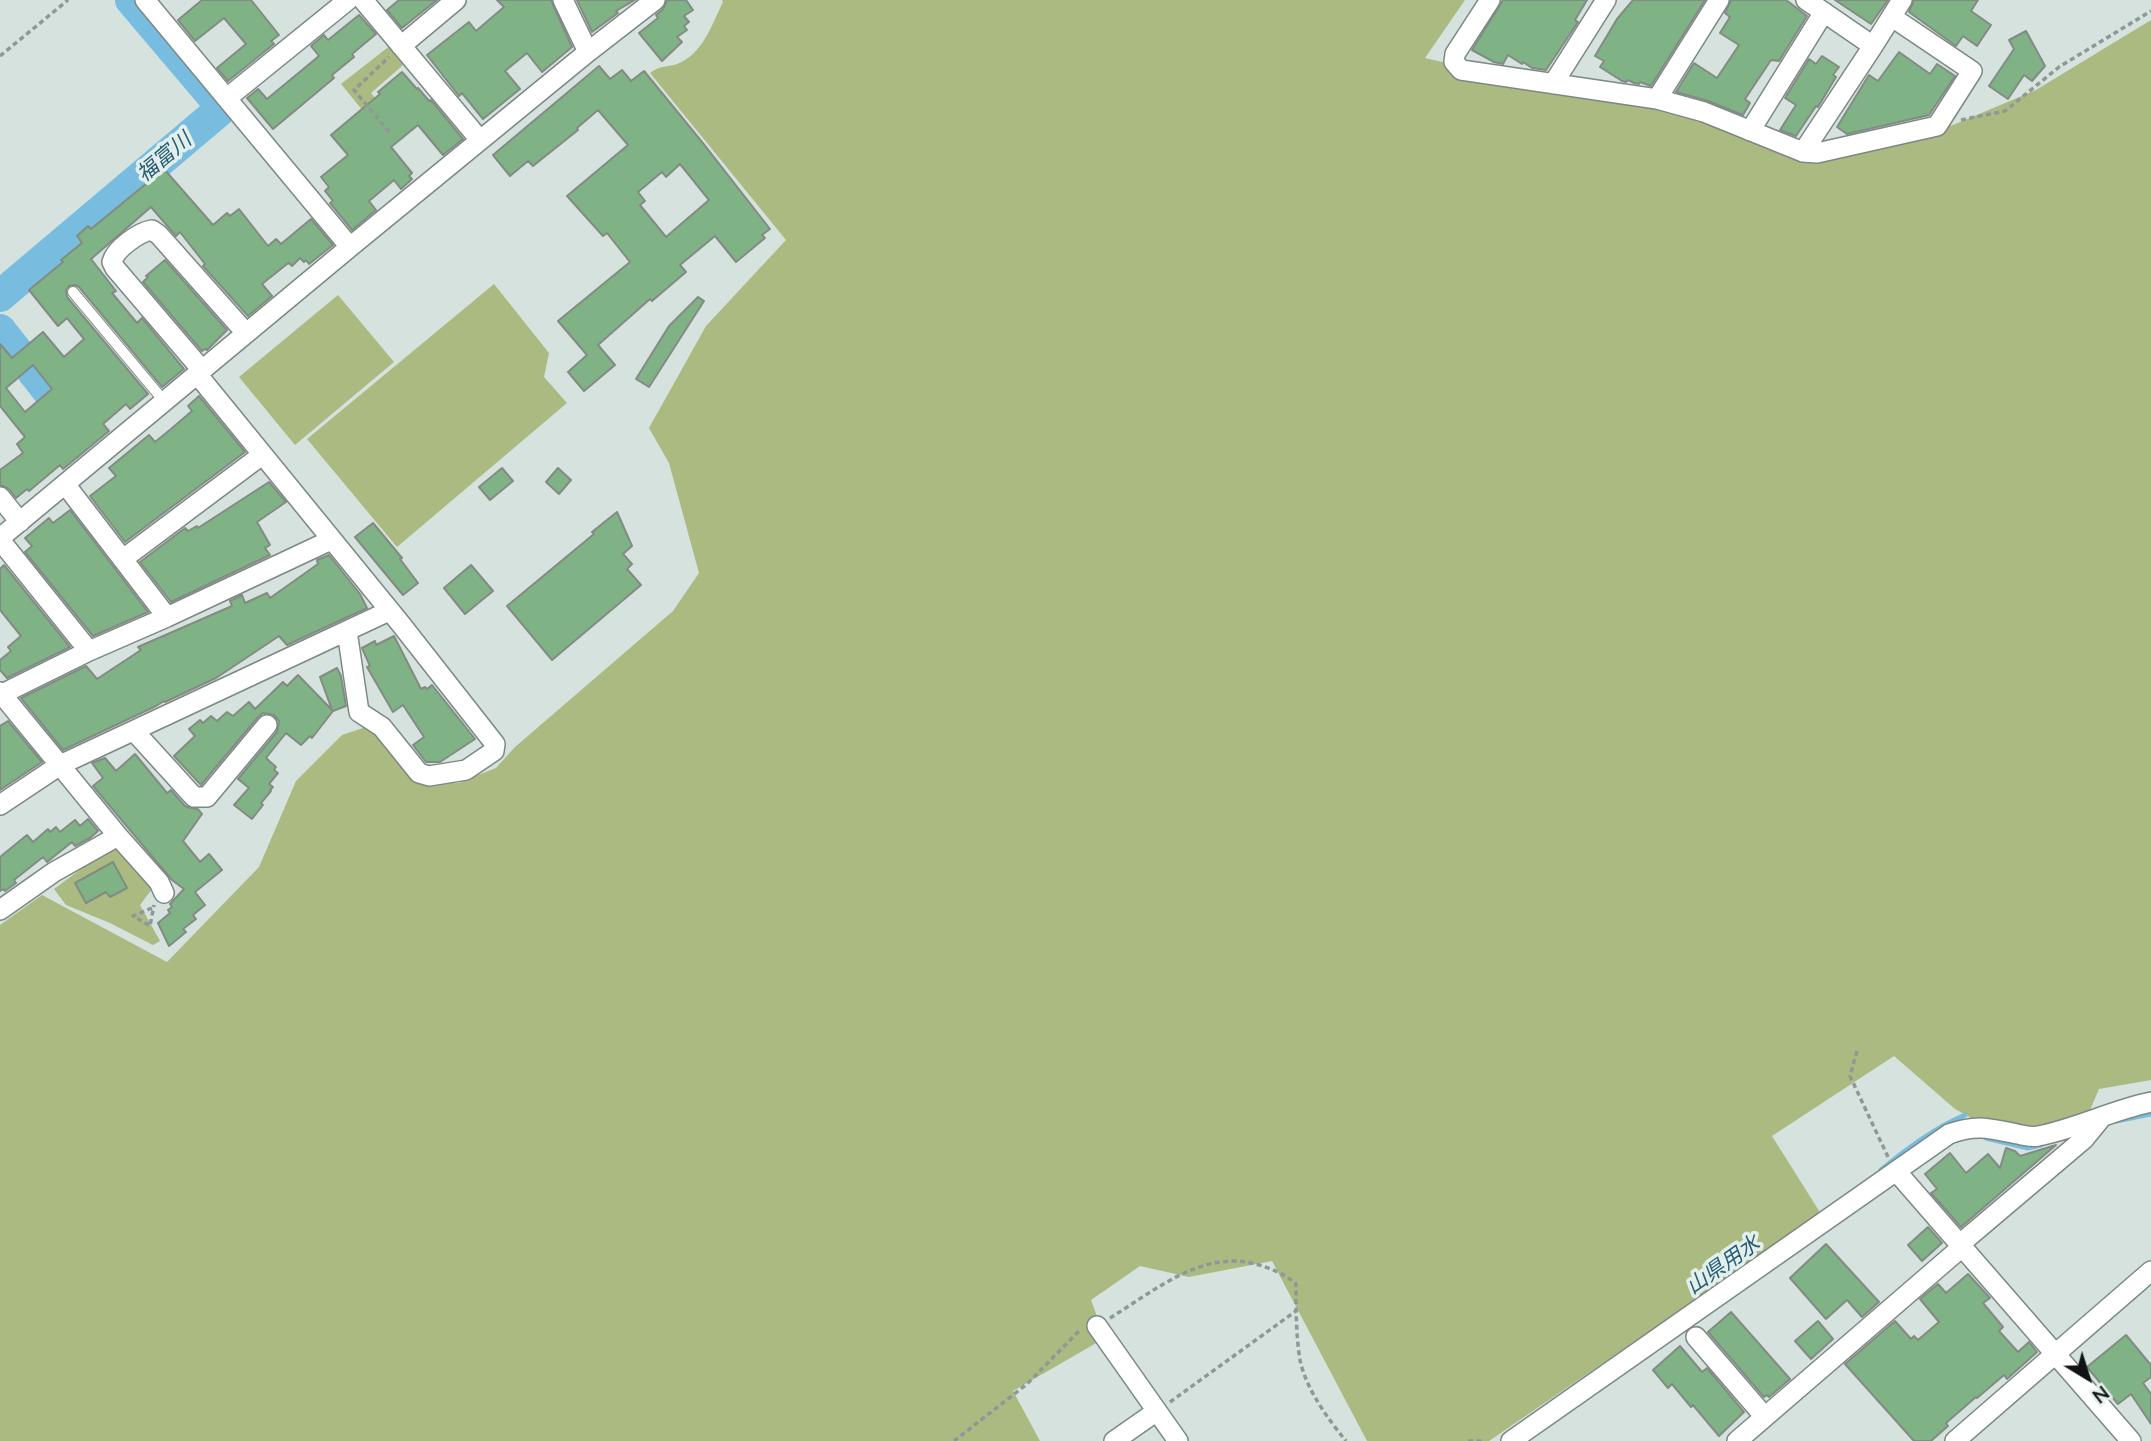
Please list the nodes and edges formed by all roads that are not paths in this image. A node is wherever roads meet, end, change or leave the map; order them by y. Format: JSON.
{"nodes":[{"id":1,"x":145,"y":0,"type":"edge"},
{"id":2,"x":348,"y":0,"type":"edge"},
{"id":3,"x":363,"y":0,"type":"edge"},
{"id":4,"x":456,"y":0,"type":"edge"},
{"id":5,"x":563,"y":0,"type":"edge"},
{"id":6,"x":655,"y":0,"type":"edge"},
{"id":7,"x":1490,"y":0,"type":"edge"},
{"id":8,"x":1606,"y":0,"type":"edge"},
{"id":9,"x":1719,"y":0,"type":"edge"},
{"id":10,"x":1806,"y":0,"type":"edge"},
{"id":11,"x":1897,"y":8,"type":"edge"},
{"id":12,"x":1824,"y":12,"type":"junction"},
{"id":13,"x":401,"y":46,"type":"junction"},
{"id":14,"x":1873,"y":46,"type":"junction"},
{"id":15,"x":588,"y":52,"type":"junction"},
{"id":16,"x":1553,"y":84,"type":"junction"},
{"id":17,"x":228,"y":98,"type":"junction"},
{"id":18,"x":1657,"y":99,"type":"junction"},
{"id":19,"x":1750,"y":131,"type":"junction"},
{"id":20,"x":480,"y":140,"type":"junction"},
{"id":21,"x":1803,"y":152,"type":"junction"},
{"id":22,"x":350,"y":247,"type":"junction"},
{"id":23,"x":73,"y":292,"type":"dead end"},
{"id":24,"x":246,"y":333,"type":"junction"},
{"id":25,"x":199,"y":372,"type":"junction"},
{"id":26,"x":164,"y":401,"type":"junction"},
{"id":27,"x":262,"y":454,"type":"junction"},
{"id":28,"x":65,"y":484,"type":"junction"},
{"id":29,"x":0,"y":496,"type":"edge"},
{"id":30,"x":20,"y":522,"type":"junction"},
{"id":31,"x":0,"y":539,"type":"edge"},
{"id":32,"x":331,"y":540,"type":"junction"},
{"id":33,"x":123,"y":559,"type":"junction"},
{"id":34,"x":389,"y":611,"type":"junction"},
{"id":35,"x":167,"y":617,"type":"junction"},
{"id":36,"x":347,"y":631,"type":"junction"},
{"id":37,"x":89,"y":651,"type":"junction"},
{"id":38,"x":1,"y":694,"type":"edge"},
{"id":39,"x":267,"y":725,"type":"dead end"},
{"id":40,"x":134,"y":731,"type":"junction"},
{"id":41,"x":61,"y":765,"type":"junction"},
{"id":42,"x":0,"y":805,"type":"edge"},
{"id":43,"x":118,"y":836,"type":"junction"},
{"id":44,"x":158,"y":900,"type":"road end"},
{"id":45,"x":0,"y":909,"type":"edge"},
{"id":46,"x":2151,"y":1102,"type":"edge"},
{"id":47,"x":2102,"y":1117,"type":"junction"},
{"id":48,"x":1892,"y":1165,"type":"junction"},
{"id":49,"x":1961,"y":1245,"type":"junction"},
{"id":50,"x":2151,"y":1271,"type":"edge"},
{"id":51,"x":1097,"y":1326,"type":"road end"},
{"id":52,"x":1696,"y":1337,"type":"dead end"},
{"id":53,"x":2054,"y":1353,"type":"junction"},
{"id":54,"x":1157,"y":1411,"type":"junction"},
{"id":55,"x":1765,"y":1417,"type":"junction"},
{"id":56,"x":1114,"y":1441,"type":"edge"},
{"id":57,"x":1178,"y":1441,"type":"edge"},
{"id":58,"x":1511,"y":1441,"type":"edge"},
{"id":59,"x":1737,"y":1441,"type":"edge"},
{"id":60,"x":1955,"y":1441,"type":"edge"},
{"id":61,"x":2131,"y":1441,"type":"edge"}],
"edges":[{"from":1,"to":17,"type":"street"},
{"from":2,"to":17,"type":"street"},
{"from":3,"to":13,"type":"street"},
{"from":4,"to":13,"type":"street"},
{"from":5,"to":15,"type":"street"},
{"from":6,"to":15,"type":"street"},
{"from":7,"to":16,"type":"street"},
{"from":8,"to":16,"type":"street"},
{"from":9,"to":18,"type":"street"},
{"from":10,"to":12,"type":"street"},
{"from":11,"to":14,"type":"street"},
{"from":11,"to":21,"type":"street"},
{"from":12,"to":14,"type":"street"},
{"from":12,"to":19,"type":"street"},
{"from":13,"to":20,"type":"street"},
{"from":14,"to":21,"type":"street"},
{"from":15,"to":20,"type":"street"},
{"from":16,"to":18,"type":"street"},
{"from":17,"to":22,"type":"street"},
{"from":18,"to":19,"type":"street"},
{"from":19,"to":21,"type":"street"},
{"from":20,"to":22,"type":"street"},
{"from":22,"to":24,"type":"street"},
{"from":23,"to":26,"type":"lane"},
{"from":24,"to":25,"type":"street"},
{"from":24,"to":25,"type":"street"},
{"from":25,"to":26,"type":"street"},
{"from":25,"to":27,"type":"street"},
{"from":26,"to":28,"type":"street"},
{"from":27,"to":32,"type":"street"},
{"from":27,"to":33,"type":"street"},
{"from":28,"to":30,"type":"street"},
{"from":28,"to":33,"type":"street"},
{"from":29,"to":30,"type":"street"},
{"from":30,"to":31,"type":"street"},
{"from":31,"to":37,"type":"street"},
{"from":32,"to":34,"type":"street"},
{"from":32,"to":35,"type":"street"},
{"from":33,"to":35,"type":"street"},
{"from":34,"to":36,"type":"street"},
{"from":34,"to":36,"type":"street"},
{"from":35,"to":37,"type":"street"},
{"from":36,"to":40,"type":"street"},
{"from":37,"to":38,"type":"street"},
{"from":38,"to":41,"type":"street"},
{"from":39,"to":40,"type":"street"},
{"from":40,"to":41,"type":"street"},
{"from":41,"to":42,"type":"street"},
{"from":41,"to":43,"type":"street"},
{"from":43,"to":44,"type":"street"},
{"from":43,"to":45,"type":"street"},
{"from":46,"to":47,"type":"street"},
{"from":47,"to":48,"type":"street"},
{"from":47,"to":49,"type":"street"},
{"from":48,"to":49,"type":"street"},
{"from":48,"to":58,"type":"street"},
{"from":49,"to":53,"type":"street"},
{"from":49,"to":55,"type":"street"},
{"from":50,"to":53,"type":"street"},
{"from":51,"to":54,"type":"street"},
{"from":52,"to":55,"type":"street"},
{"from":53,"to":60,"type":"street"},
{"from":53,"to":61,"type":"street"},
{"from":54,"to":56,"type":"street"},
{"from":54,"to":57,"type":"street"},
{"from":55,"to":59,"type":"street"}]}
